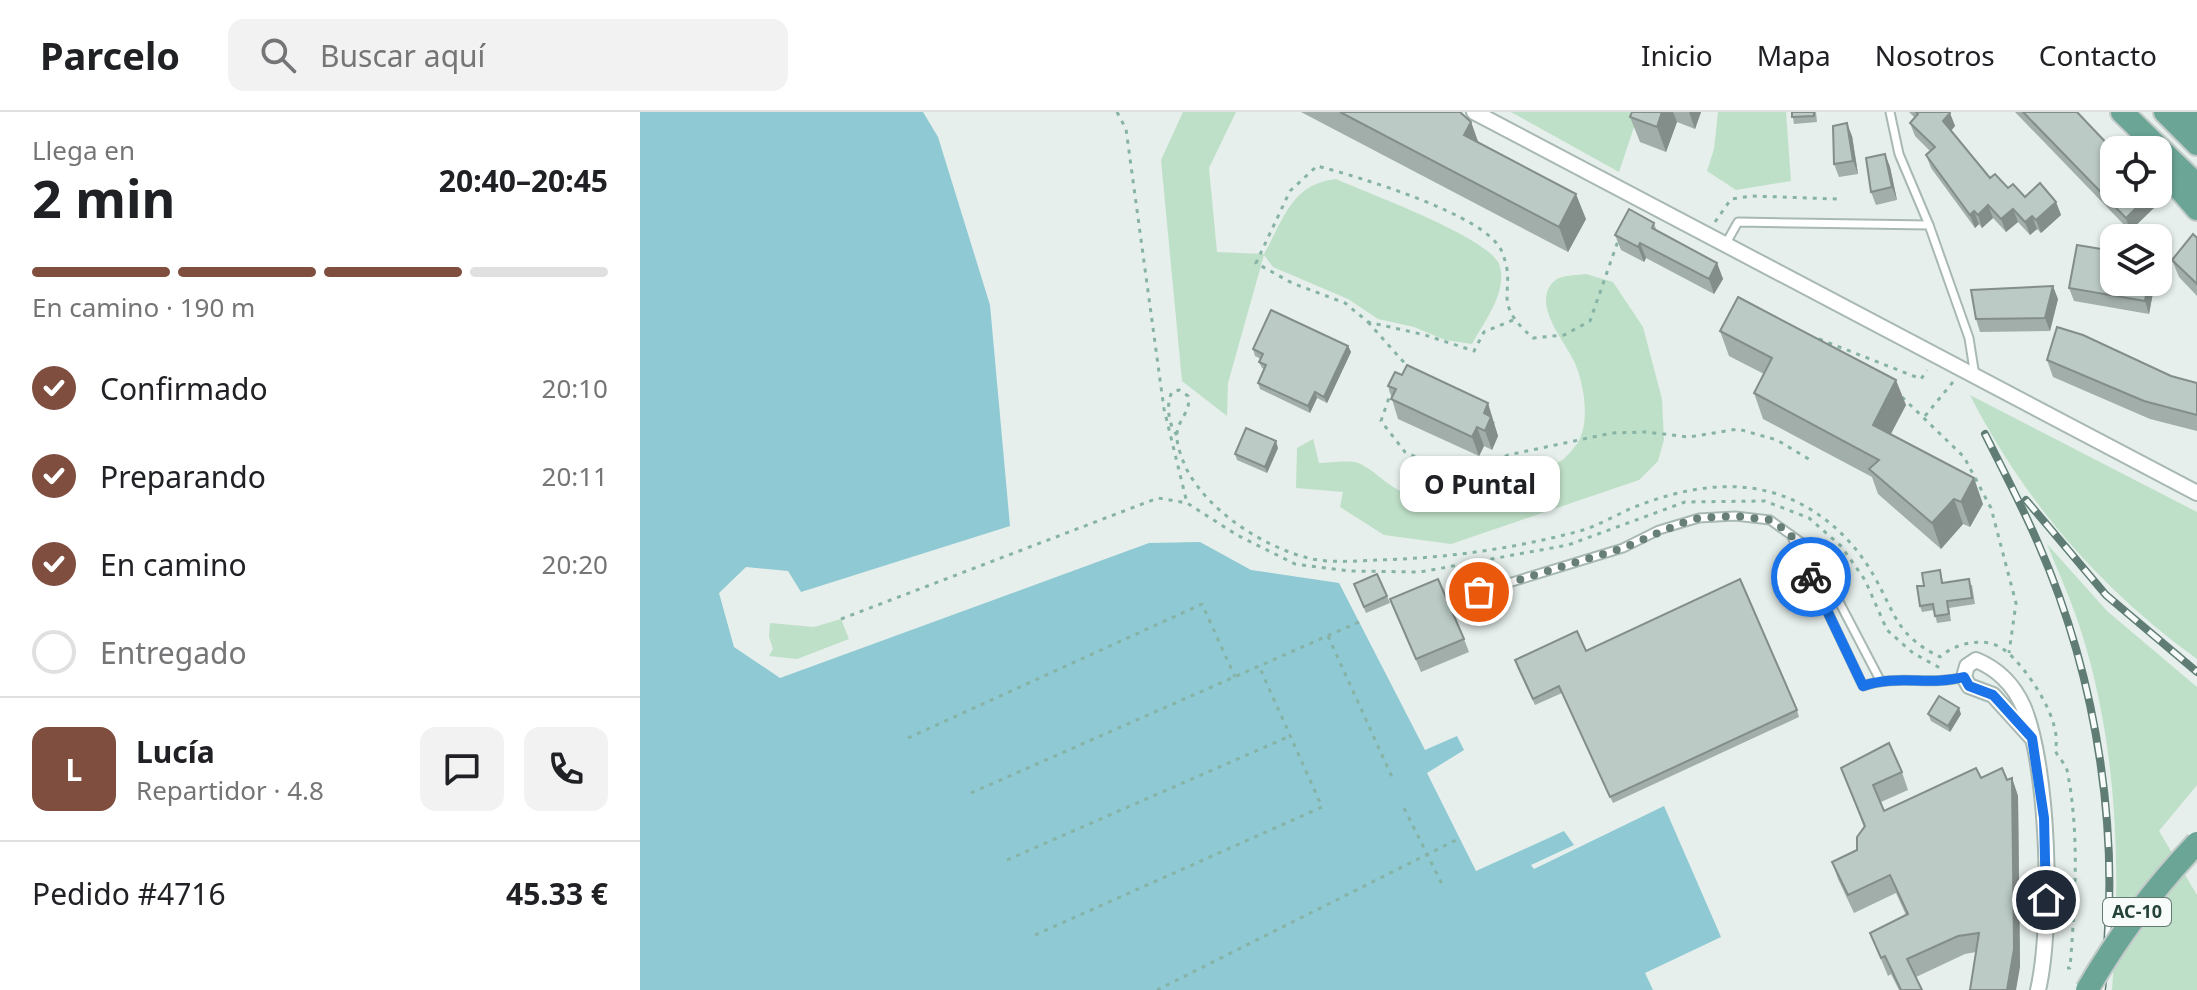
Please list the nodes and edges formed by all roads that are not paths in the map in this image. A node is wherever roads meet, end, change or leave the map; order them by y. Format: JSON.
{"nodes":[{"id":1,"x":1474,"y":112,"type":"edge"},
{"id":2,"x":1890,"y":112,"type":"edge"},
{"id":3,"x":2112,"y":112,"type":"edge"},
{"id":4,"x":2122,"y":112,"type":"edge"},
{"id":5,"x":2165,"y":112,"type":"edge"},
{"id":6,"x":2187,"y":112,"type":"edge"},
{"id":7,"x":2197,"y":121,"type":"edge"},
{"id":8,"x":2133,"y":136,"type":"edge"},
{"id":9,"x":2197,"y":144,"type":"edge"},
{"id":10,"x":2172,"y":180,"type":"edge"},
{"id":11,"x":2197,"y":185,"type":"edge"},
{"id":12,"x":2197,"y":209,"type":"edge"},
{"id":13,"x":1929,"y":225,"type":"junction"},
{"id":14,"x":1725,"y":246,"type":"junction"},
{"id":15,"x":1975,"y":378,"type":"junction"},
{"id":16,"x":2197,"y":493,"type":"edge"},
{"id":17,"x":1790,"y":533,"type":"junction"},
{"id":18,"x":1479,"y":592,"type":"dead end"},
{"id":19,"x":1964,"y":677,"type":"junction"},
{"id":20,"x":1880,"y":680,"type":"junction"},
{"id":21,"x":2032,"y":738,"type":"junction"},
{"id":22,"x":2197,"y":843,"type":"edge"},
{"id":23,"x":2038,"y":990,"type":"edge"},
{"id":24,"x":2087,"y":990,"type":"edge"}],
"edges":[{"from":1,"to":14,"type":"street"},
{"from":2,"to":13,"type":"lane"},
{"from":3,"to":8,"type":"main road"},
{"from":4,"to":11,"type":"main road"},
{"from":5,"to":9,"type":"main road"},
{"from":6,"to":7,"type":"main road"},
{"from":10,"to":12,"type":"main road"},
{"from":13,"to":14,"type":"lane"},
{"from":13,"to":15,"type":"lane"},
{"from":14,"to":15,"type":"street"},
{"from":15,"to":16,"type":"street"},
{"from":17,"to":18,"type":"lane"},
{"from":17,"to":20,"type":"lane"},
{"from":17,"to":20,"type":"lane"},
{"from":19,"to":20,"type":"lane"},
{"from":19,"to":21,"type":"street"},
{"from":19,"to":21,"type":"street"},
{"from":21,"to":23,"type":"street"},
{"from":22,"to":24,"type":"main road","number":"AC-10","bridge":true}]}
